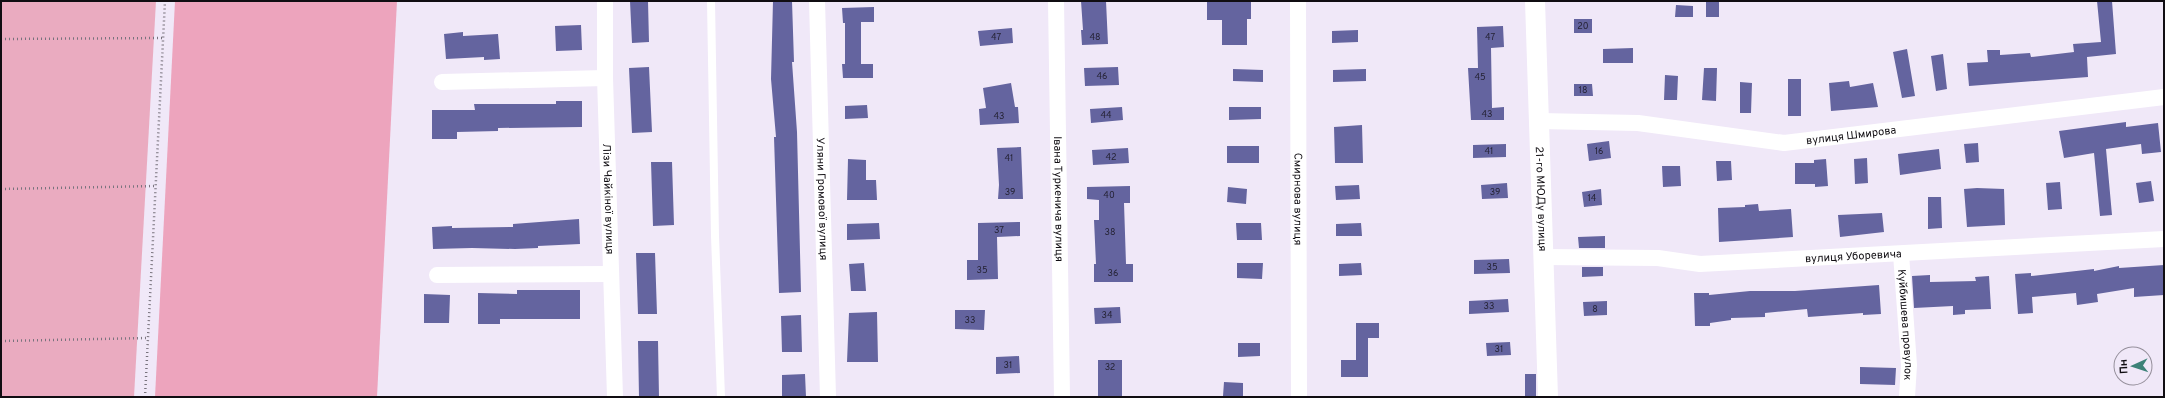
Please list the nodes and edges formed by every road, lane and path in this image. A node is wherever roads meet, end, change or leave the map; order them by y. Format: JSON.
{"nodes":[{"id":1,"x":165,"y":1,"type":"edge"},
{"id":2,"x":605,"y":1,"type":"edge"},
{"id":3,"x":711,"y":1,"type":"edge"},
{"id":4,"x":817,"y":1,"type":"edge"},
{"id":5,"x":1056,"y":1,"type":"edge"},
{"id":6,"x":1298,"y":1,"type":"edge"},
{"id":7,"x":1535,"y":1,"type":"edge"},
{"id":8,"x":163,"y":38,"type":"junction"},
{"id":9,"x":1,"y":39,"type":"edge"},
{"id":10,"x":605,"y":78,"type":"junction"},
{"id":11,"x":442,"y":82,"type":"dead end"},
{"id":12,"x":2164,"y":97,"type":"edge"},
{"id":13,"x":1539,"y":121,"type":"junction"},
{"id":14,"x":156,"y":186,"type":"junction"},
{"id":15,"x":1,"y":189,"type":"edge"},
{"id":16,"x":2164,"y":239,"type":"edge"},
{"id":17,"x":1901,"y":254,"type":"junction"},
{"id":18,"x":1543,"y":257,"type":"junction"},
{"id":19,"x":611,"y":274,"type":"junction"},
{"id":20,"x":437,"y":275,"type":"dead end"},
{"id":21,"x":148,"y":338,"type":"junction"},
{"id":22,"x":1,"y":341,"type":"edge"},
{"id":23,"x":145,"y":397,"type":"edge"},
{"id":24,"x":615,"y":397,"type":"edge"},
{"id":25,"x":721,"y":397,"type":"edge"},
{"id":26,"x":828,"y":397,"type":"edge"},
{"id":27,"x":1062,"y":397,"type":"edge"},
{"id":28,"x":1299,"y":397,"type":"edge"},
{"id":29,"x":1548,"y":397,"type":"edge"},
{"id":30,"x":1907,"y":397,"type":"edge"}],
"edges":[{"from":1,"to":8,"type":"path"},
{"from":2,"to":10,"type":"street","name":"Лізи Чайкіної вулиця"},
{"from":3,"to":25,"type":"lane"},
{"from":4,"to":26,"type":"street","name":"Уляни Громової вулиця"},
{"from":5,"to":27,"type":"street","name":"Івана Туркенича вулиця"},
{"from":6,"to":28,"type":"street","name":"Смирнова вулиця"},
{"from":7,"to":13,"type":"street","name":"21-го МЮДу вулиця"},
{"from":8,"to":9,"type":"path"},
{"from":8,"to":14,"type":"path"},
{"from":10,"to":11,"type":"street"},
{"from":10,"to":19,"type":"street","name":"Лізи Чайкіної вулиця"},
{"from":12,"to":13,"type":"street","name":"вулиця Шмирова"},
{"from":13,"to":18,"type":"street","name":"21-го МЮДу вулиця"},
{"from":14,"to":15,"type":"path"},
{"from":14,"to":21,"type":"path"},
{"from":16,"to":17,"type":"street","name":"вулиця Уборевича"},
{"from":17,"to":18,"type":"street","name":"вулиця Уборевича"},
{"from":17,"to":30,"type":"street","name":"Куйбишева провулок"},
{"from":18,"to":29,"type":"street","name":"21-го МЮДу вулиця"},
{"from":19,"to":20,"type":"street"},
{"from":19,"to":24,"type":"street","name":"Лізи Чайкіної вулиця"},
{"from":21,"to":22,"type":"path"},
{"from":21,"to":23,"type":"path"}]}
